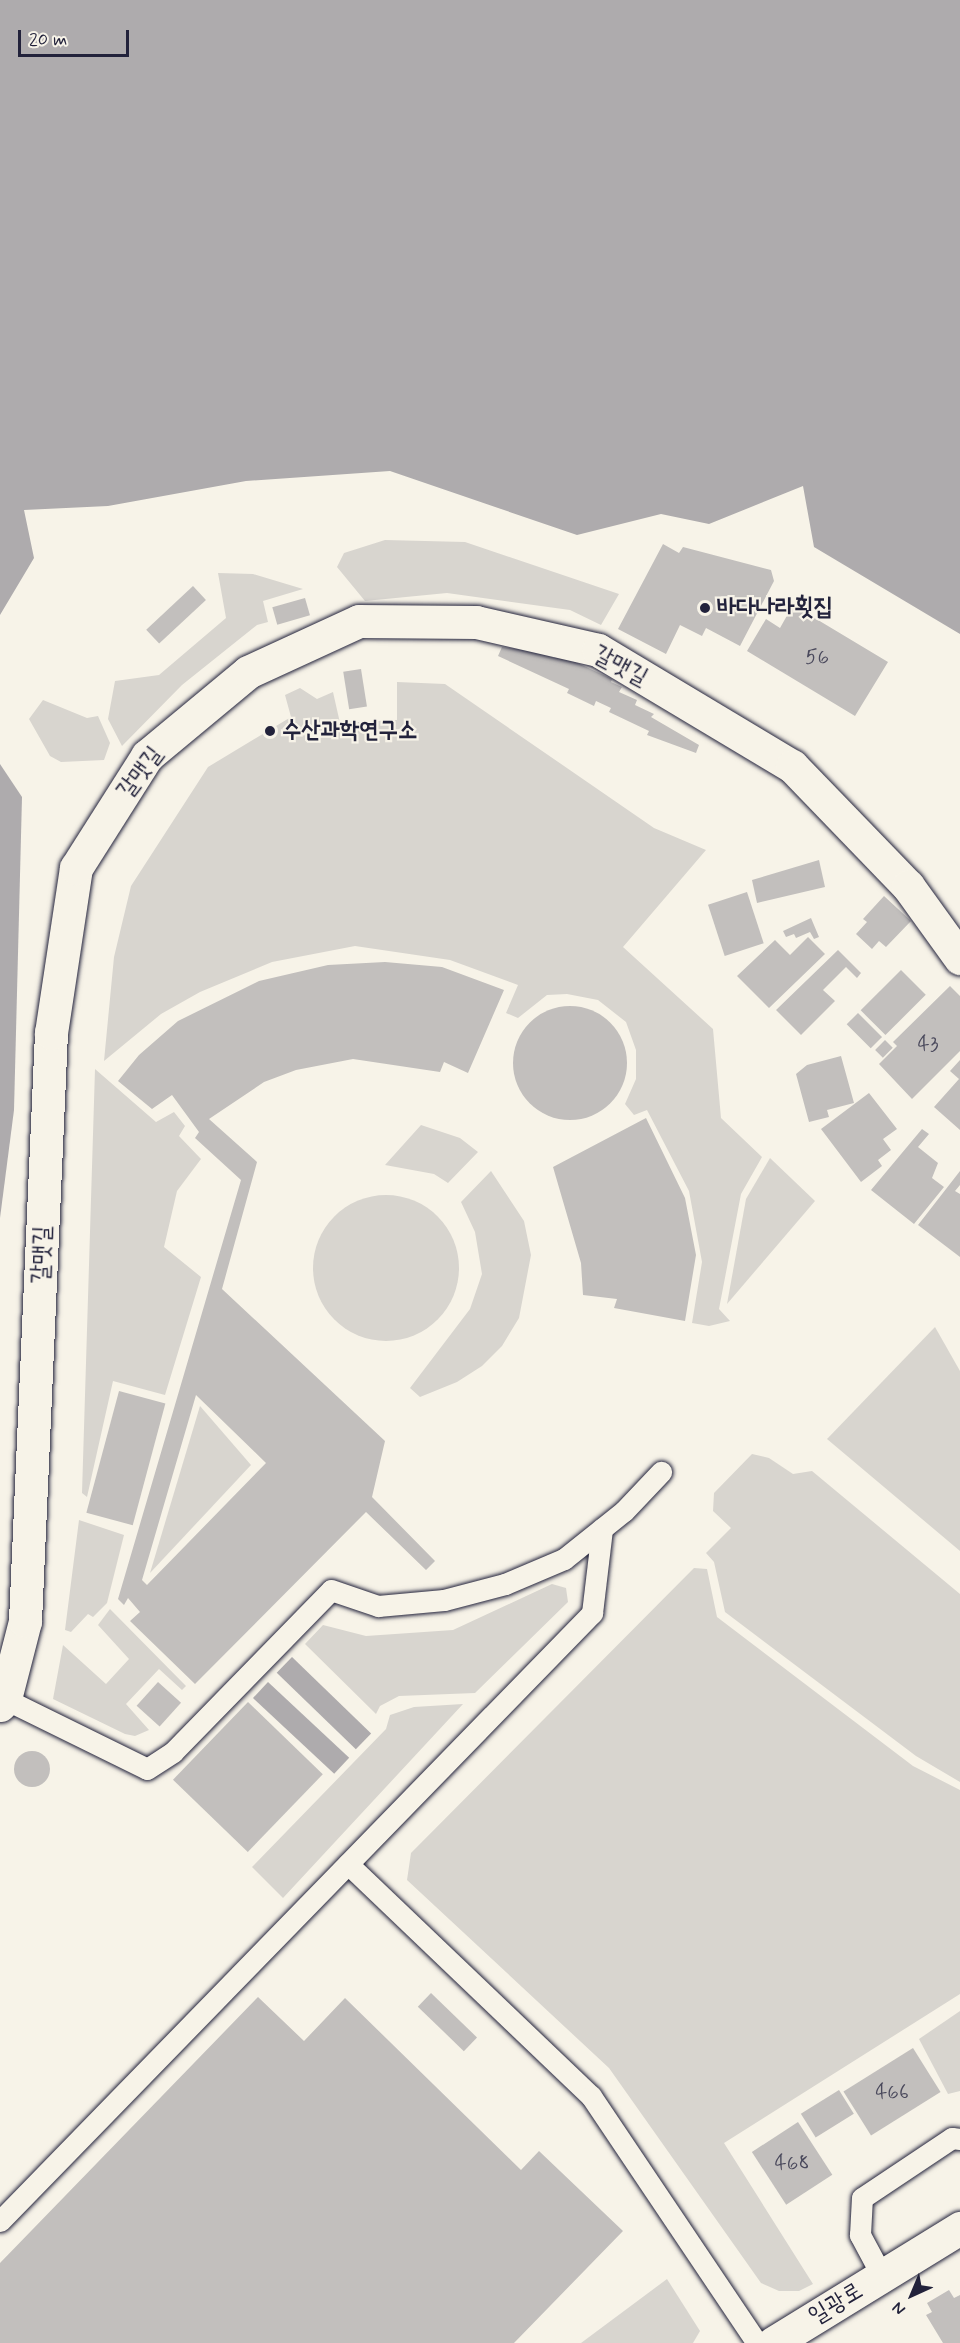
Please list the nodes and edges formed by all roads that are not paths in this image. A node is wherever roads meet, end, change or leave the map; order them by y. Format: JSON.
{"nodes":[{"id":1,"x":960,"y":958,"type":"edge"},
{"id":2,"x":661,"y":1472,"type":"dead end"},
{"id":3,"x":602,"y":1528,"type":"junction"},
{"id":4,"x":3,"y":1702,"type":"edge"},
{"id":5,"x":348,"y":1864,"type":"junction"},
{"id":6,"x":960,"y":2139,"type":"edge"},
{"id":7,"x":0,"y":2221,"type":"edge"},
{"id":8,"x":960,"y":2228,"type":"edge"},
{"id":9,"x":882,"y":2276,"type":"junction"},
{"id":10,"x":757,"y":2343,"type":"edge"},
{"id":11,"x":773,"y":2343,"type":"edge"}],
"edges":[{"from":1,"to":4,"type":"street","name":"갈맷길"},
{"from":2,"to":3,"type":"lane"},
{"from":3,"to":4,"type":"lane"},
{"from":3,"to":5,"type":"lane"},
{"from":5,"to":7,"type":"lane"},
{"from":5,"to":10,"type":"lane"},
{"from":6,"to":9,"type":"lane"},
{"from":8,"to":9,"type":"street","name":"일광로"},
{"from":9,"to":11,"type":"street","name":"일광로"}]}
